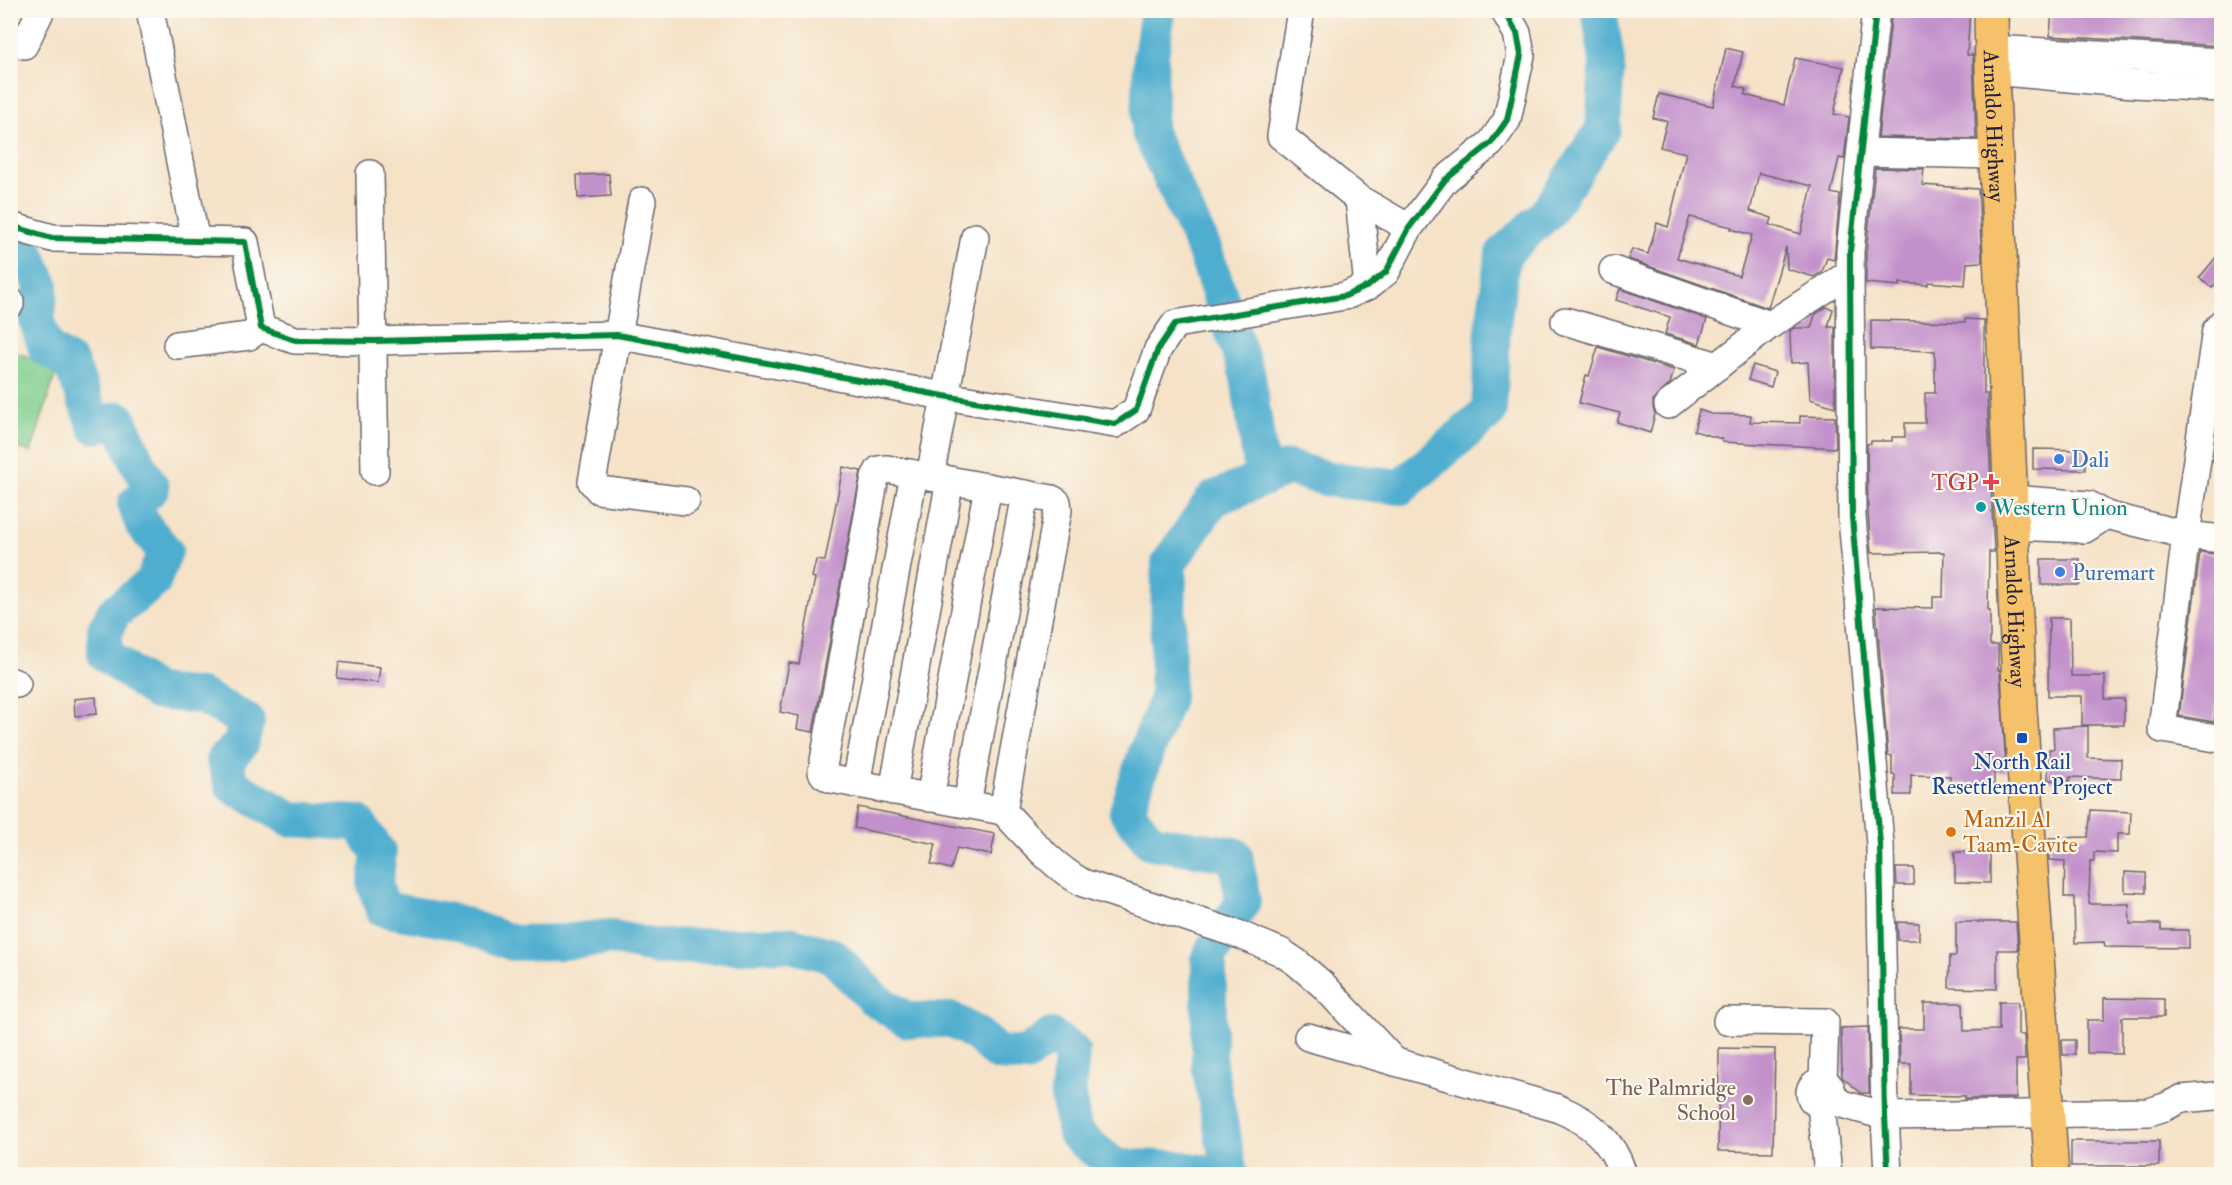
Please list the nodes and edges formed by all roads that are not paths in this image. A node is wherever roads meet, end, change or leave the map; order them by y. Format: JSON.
{"nodes":[{"id":1,"x":40,"y":10,"type":"edge"},
{"id":2,"x":150,"y":10,"type":"edge"},
{"id":3,"x":1301,"y":10,"type":"edge"},
{"id":4,"x":1504,"y":10,"type":"edge"},
{"id":5,"x":1876,"y":10,"type":"edge"},
{"id":6,"x":1991,"y":10,"type":"edge"},
{"id":7,"x":24,"y":45,"type":"dead end"},
{"id":8,"x":1992,"y":60,"type":"junction"},
{"id":9,"x":2222,"y":62,"type":"edge"},
{"id":10,"x":2222,"y":88,"type":"edge"},
{"id":11,"x":1861,"y":152,"type":"junction"},
{"id":12,"x":1995,"y":155,"type":"junction"},
{"id":13,"x":370,"y":174,"type":"dead end"},
{"id":14,"x":1359,"y":199,"type":"junction"},
{"id":15,"x":642,"y":201,"type":"dead end"},
{"id":16,"x":10,"y":226,"type":"edge"},
{"id":17,"x":1409,"y":228,"type":"junction"},
{"id":18,"x":975,"y":237,"type":"dead end"},
{"id":19,"x":196,"y":242,"type":"junction"},
{"id":20,"x":1613,"y":270,"type":"dead end"},
{"id":21,"x":1850,"y":273,"type":"junction"},
{"id":22,"x":1368,"y":286,"type":"junction"},
{"id":23,"x":1564,"y":321,"type":"dead end"},
{"id":24,"x":1770,"y":325,"type":"junction"},
{"id":25,"x":261,"y":328,"type":"junction"},
{"id":26,"x":2220,"y":328,"type":"edge"},
{"id":27,"x":617,"y":335,"type":"junction"},
{"id":28,"x":374,"y":341,"type":"junction"},
{"id":29,"x":177,"y":345,"type":"dead end"},
{"id":30,"x":1718,"y":366,"type":"junction"},
{"id":31,"x":944,"y":396,"type":"junction"},
{"id":32,"x":2214,"y":400,"type":"edge"},
{"id":33,"x":1668,"y":405,"type":"dead end"},
{"id":34,"x":2209,"y":464,"type":"edge"},
{"id":35,"x":375,"y":471,"type":"dead end"},
{"id":36,"x":932,"y":477,"type":"junction"},
{"id":37,"x":988,"y":487,"type":"junction"},
{"id":38,"x":1025,"y":494,"type":"junction"},
{"id":39,"x":686,"y":501,"type":"dead end"},
{"id":40,"x":2012,"y":512,"type":"junction"},
{"id":41,"x":2186,"y":535,"type":"junction"},
{"id":42,"x":2222,"y":539,"type":"edge"},
{"id":43,"x":2222,"y":739,"type":"edge"},
{"id":44,"x":856,"y":784,"type":"junction"},
{"id":45,"x":893,"y":791,"type":"junction"},
{"id":46,"x":930,"y":798,"type":"junction"},
{"id":47,"x":967,"y":804,"type":"junction"},
{"id":48,"x":1003,"y":811,"type":"junction"},
{"id":49,"x":1727,"y":1021,"type":"dead end"},
{"id":50,"x":1308,"y":1037,"type":"dead end"},
{"id":51,"x":1395,"y":1062,"type":"junction"},
{"id":52,"x":1826,"y":1094,"type":"junction"},
{"id":53,"x":2215,"y":1096,"type":"dead end"},
{"id":54,"x":2048,"y":1114,"type":"junction"},
{"id":55,"x":1885,"y":1116,"type":"junction"},
{"id":56,"x":1623,"y":1174,"type":"edge"},
{"id":57,"x":1828,"y":1174,"type":"edge"},
{"id":58,"x":1888,"y":1174,"type":"edge"},
{"id":59,"x":2052,"y":1174,"type":"edge"}],
"edges":[{"from":1,"to":7,"type":"street"},
{"from":2,"to":19,"type":"street"},
{"from":3,"to":14,"type":"street"},
{"from":4,"to":17,"type":"street"},
{"from":5,"to":11,"type":"street"},
{"from":6,"to":8,"type":"main road","name":"Arnaldo Highway"},
{"from":8,"to":9,"type":"street"},
{"from":8,"to":10,"type":"street"},
{"from":8,"to":12,"type":"main road","name":"Arnaldo Highway"},
{"from":11,"to":12,"type":"street"},
{"from":11,"to":21,"type":"street"},
{"from":12,"to":40,"type":"main road","name":"Arnaldo Highway"},
{"from":13,"to":28,"type":"street"},
{"from":14,"to":17,"type":"street"},
{"from":14,"to":22,"type":"street"},
{"from":15,"to":27,"type":"street"},
{"from":16,"to":19,"type":"street"},
{"from":17,"to":22,"type":"street"},
{"from":18,"to":31,"type":"street"},
{"from":19,"to":25,"type":"street"},
{"from":20,"to":24,"type":"street"},
{"from":21,"to":24,"type":"street"},
{"from":21,"to":55,"type":"street"},
{"from":22,"to":31,"type":"street"},
{"from":23,"to":30,"type":"street"},
{"from":24,"to":30,"type":"street"},
{"from":25,"to":28,"type":"street"},
{"from":25,"to":29,"type":"street"},
{"from":26,"to":32,"type":"street"},
{"from":27,"to":28,"type":"street"},
{"from":27,"to":31,"type":"street"},
{"from":27,"to":39,"type":"street"},
{"from":28,"to":35,"type":"street"},
{"from":30,"to":33,"type":"street"},
{"from":31,"to":36,"type":"street"},
{"from":32,"to":34,"type":"street"},
{"from":34,"to":41,"type":"street"},
{"from":36,"to":37,"type":"street"},
{"from":36,"to":44,"type":"street"},
{"from":36,"to":44,"type":"street"},
{"from":36,"to":45,"type":"street"},
{"from":37,"to":38,"type":"street"},
{"from":37,"to":46,"type":"street"},
{"from":38,"to":47,"type":"street"},
{"from":38,"to":48,"type":"street"},
{"from":40,"to":41,"type":"street"},
{"from":40,"to":54,"type":"main road","name":"Arnaldo Highway"},
{"from":41,"to":42,"type":"street"},
{"from":41,"to":43,"type":"street"},
{"from":44,"to":45,"type":"street"},
{"from":45,"to":46,"type":"street"},
{"from":46,"to":47,"type":"street"},
{"from":47,"to":48,"type":"street"},
{"from":48,"to":51,"type":"street"},
{"from":49,"to":52,"type":"street"},
{"from":50,"to":51,"type":"street"},
{"from":51,"to":56,"type":"street"},
{"from":52,"to":55,"type":"street"},
{"from":52,"to":57,"type":"street"},
{"from":53,"to":54,"type":"street"},
{"from":54,"to":55,"type":"street"},
{"from":54,"to":59,"type":"main road","name":"Arnaldo Highway"},
{"from":55,"to":58,"type":"street"}]}
